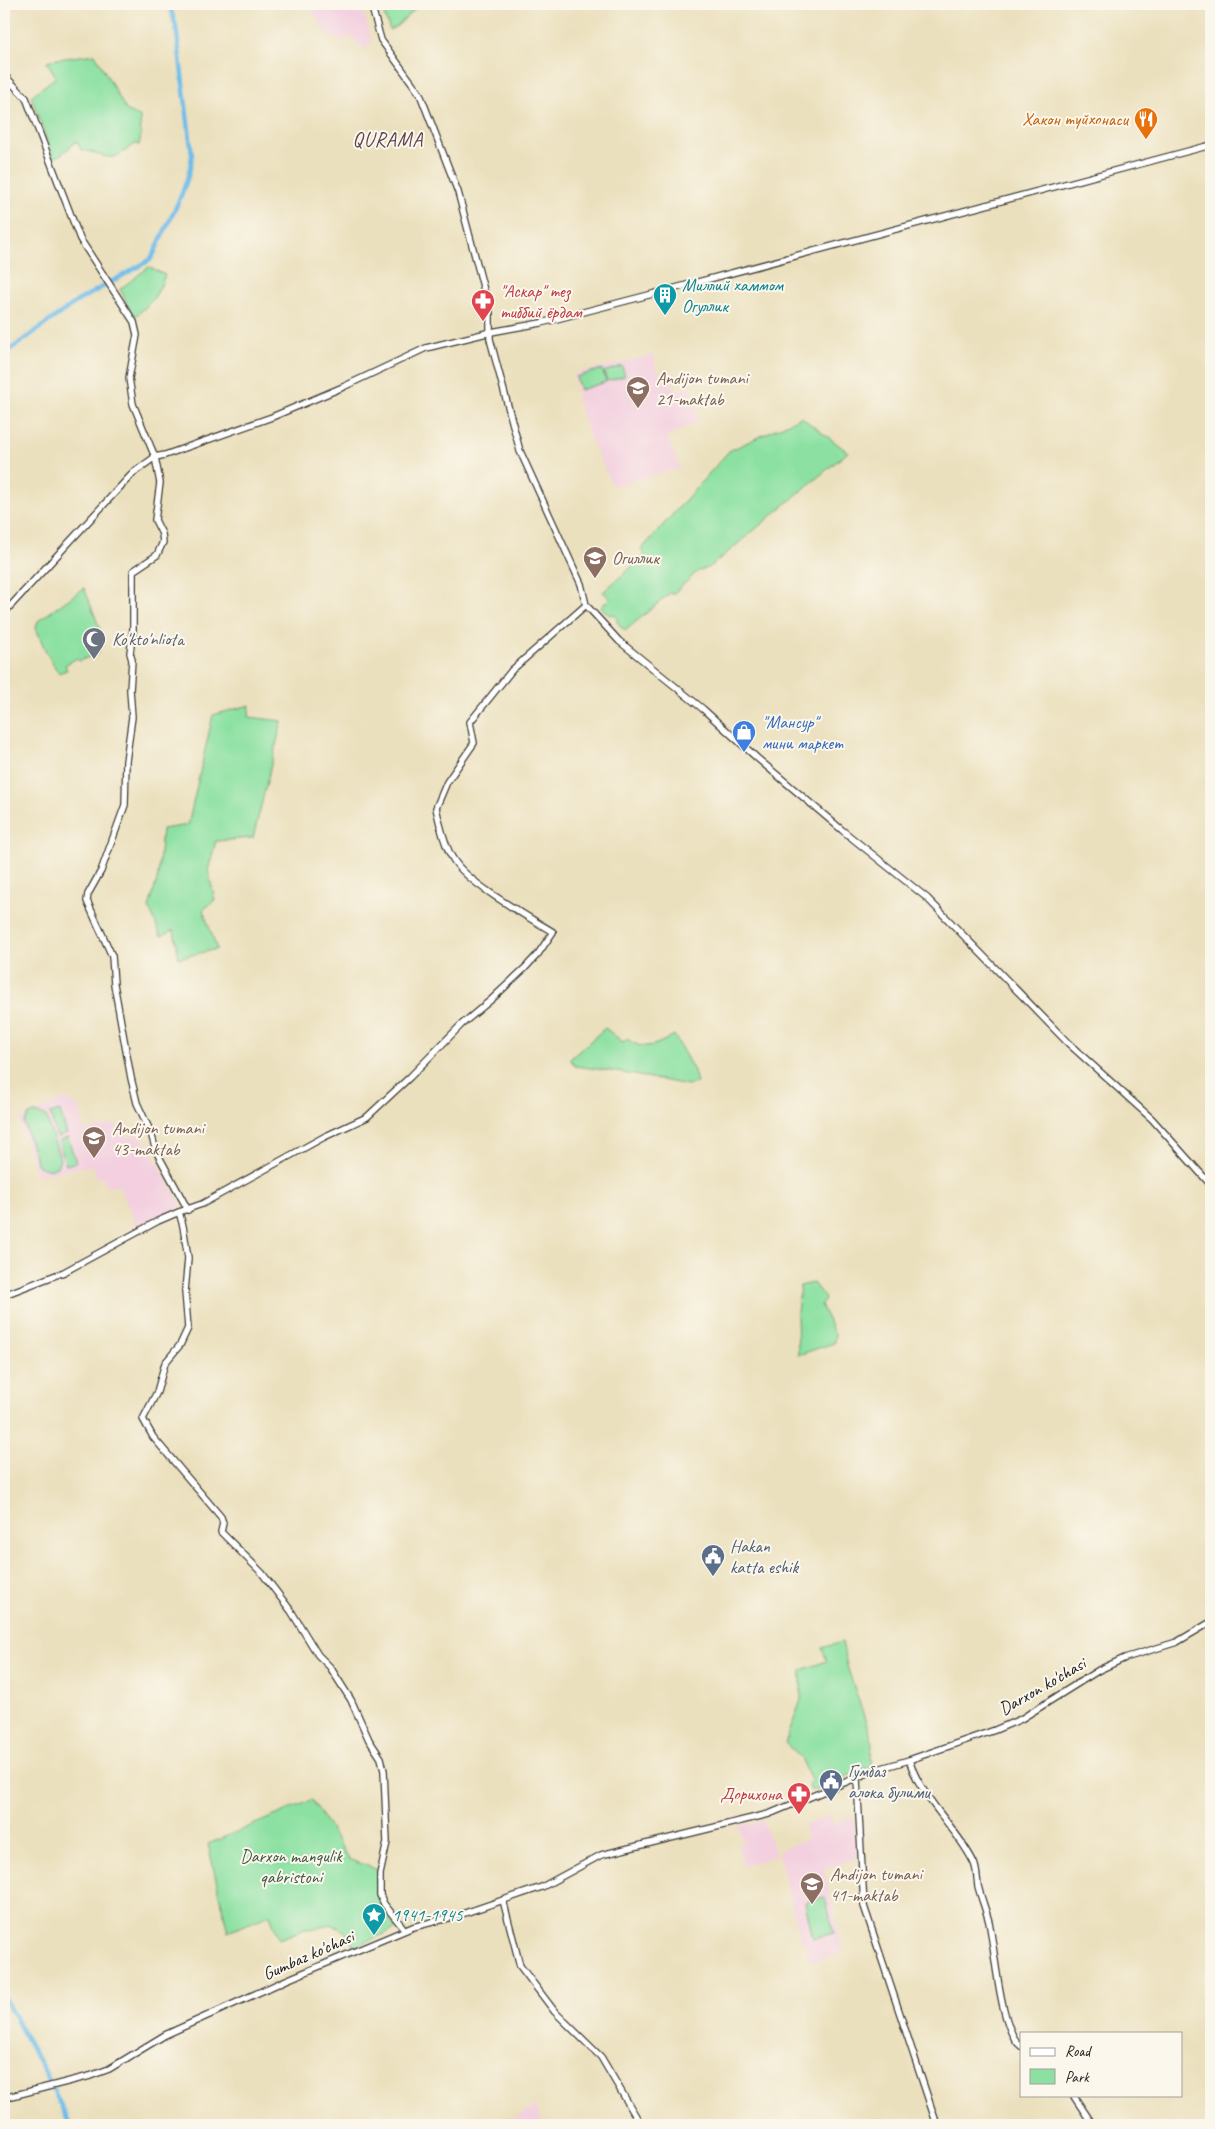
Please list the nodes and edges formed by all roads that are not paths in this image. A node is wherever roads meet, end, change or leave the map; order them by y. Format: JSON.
{"nodes":[{"id":1,"x":371,"y":4,"type":"edge"},
{"id":2,"x":4,"y":75,"type":"edge"},
{"id":3,"x":1211,"y":146,"type":"edge"},
{"id":4,"x":491,"y":332,"type":"junction"},
{"id":5,"x":154,"y":458,"type":"junction"},
{"id":6,"x":586,"y":605,"type":"junction"},
{"id":7,"x":4,"y":613,"type":"edge"},
{"id":8,"x":1211,"y":1185,"type":"edge"},
{"id":9,"x":188,"y":1210,"type":"junction"},
{"id":10,"x":179,"y":1212,"type":"junction"},
{"id":11,"x":4,"y":1295,"type":"edge"},
{"id":12,"x":1210,"y":1624,"type":"edge"},
{"id":13,"x":909,"y":1760,"type":"junction"},
{"id":14,"x":857,"y":1779,"type":"junction"},
{"id":15,"x":503,"y":1900,"type":"junction"},
{"id":16,"x":406,"y":1930,"type":"junction"},
{"id":17,"x":1020,"y":2045,"type":"edge"},
{"id":18,"x":1074,"y":2096,"type":"edge"},
{"id":19,"x":4,"y":2098,"type":"edge"},
{"id":20,"x":641,"y":2125,"type":"edge"},
{"id":21,"x":937,"y":2125,"type":"edge"},
{"id":22,"x":1093,"y":2125,"type":"edge"}],
"edges":[{"from":1,"to":4,"type":"street"},
{"from":2,"to":5,"type":"street"},
{"from":3,"to":4,"type":"street"},
{"from":4,"to":5,"type":"street"},
{"from":4,"to":6,"type":"street"},
{"from":5,"to":7,"type":"street"},
{"from":5,"to":9,"type":"street"},
{"from":6,"to":8,"type":"street"},
{"from":6,"to":9,"type":"street"},
{"from":9,"to":10,"type":"street"},
{"from":10,"to":11,"type":"street"},
{"from":10,"to":16,"type":"street"},
{"from":12,"to":13,"type":"street","name":"Darxon ko'chasi"},
{"from":13,"to":14,"type":"street","name":"Darxon ko'chasi"},
{"from":13,"to":17,"type":"street"},
{"from":14,"to":15,"type":"street","name":"Gumbaz ko'chasi"},
{"from":14,"to":21,"type":"street"},
{"from":15,"to":16,"type":"street","name":"Gumbaz ko'chasi"},
{"from":15,"to":20,"type":"street"},
{"from":16,"to":19,"type":"street","name":"Gumbaz ko'chasi"},
{"from":18,"to":22,"type":"street"}]}
